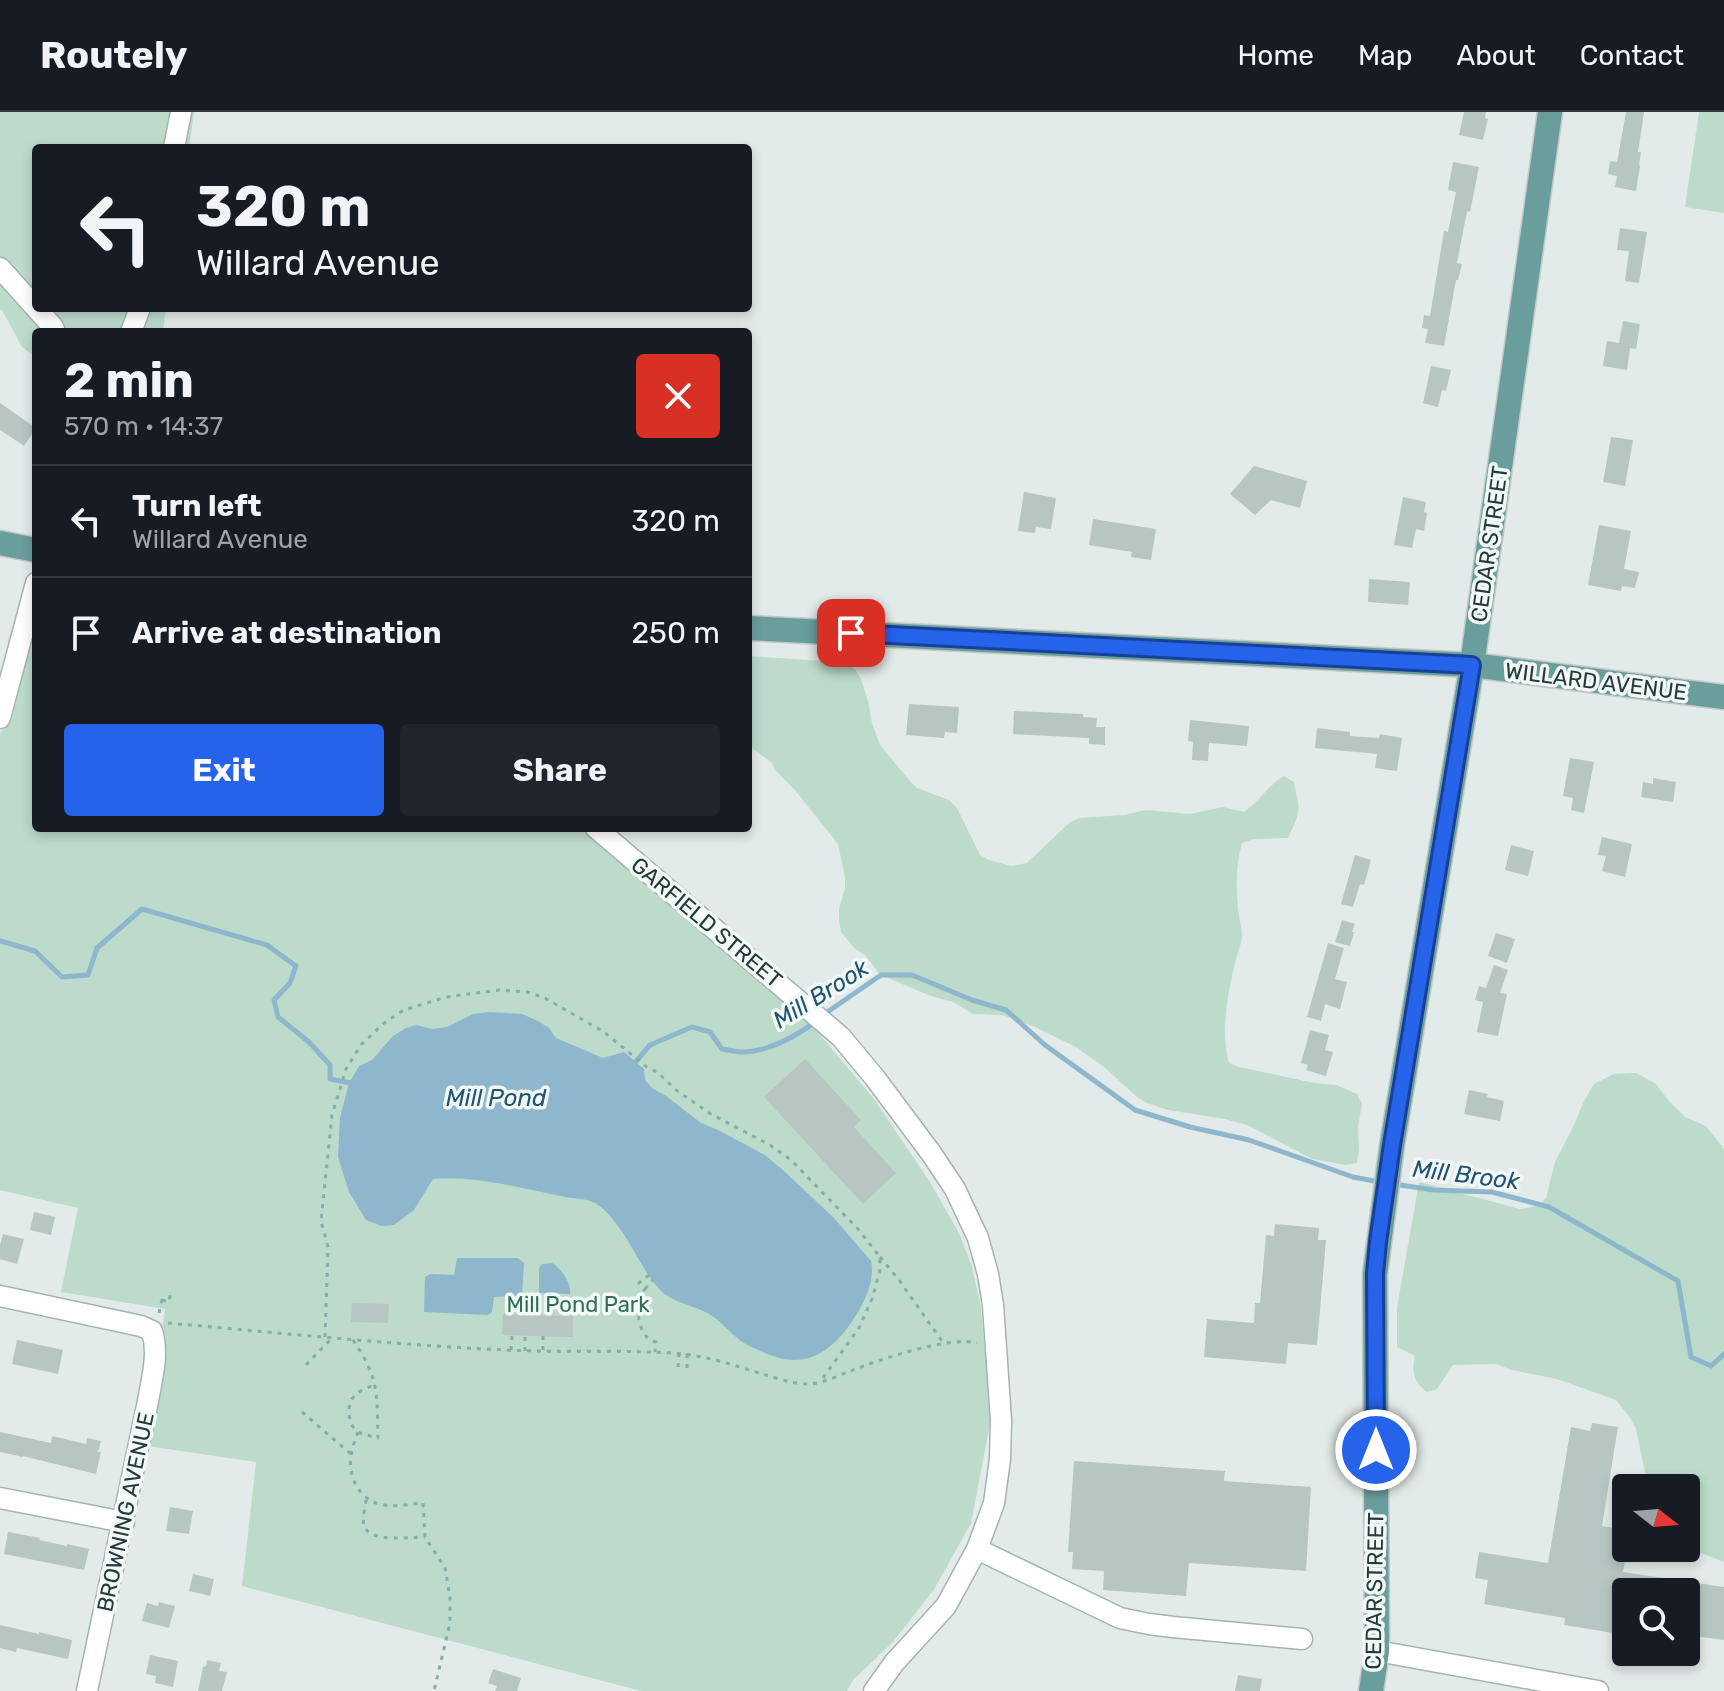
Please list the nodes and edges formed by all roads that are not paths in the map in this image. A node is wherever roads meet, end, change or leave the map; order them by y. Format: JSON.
{"nodes":[{"id":1,"x":181,"y":112,"type":"edge"},
{"id":2,"x":1550,"y":112,"type":"edge"},
{"id":3,"x":175,"y":144,"type":"edge"},
{"id":4,"x":0,"y":268,"type":"edge"},
{"id":5,"x":32,"y":304,"type":"edge"},
{"id":6,"x":40,"y":312,"type":"edge"},
{"id":7,"x":53,"y":328,"type":"edge"},
{"id":8,"x":0,"y":543,"type":"edge"},
{"id":9,"x":32,"y":549,"type":"edge"},
{"id":10,"x":32,"y":598,"type":"edge"},
{"id":11,"x":752,"y":628,"type":"edge"},
{"id":12,"x":1472,"y":665,"type":"junction"},
{"id":13,"x":1724,"y":697,"type":"edge"},
{"id":14,"x":0,"y":718,"type":"edge"},
{"id":15,"x":601,"y":832,"type":"edge"},
{"id":16,"x":0,"y":1296,"type":"edge"},
{"id":17,"x":0,"y":1498,"type":"edge"},
{"id":18,"x":124,"y":1522,"type":"junction"},
{"id":19,"x":977,"y":1549,"type":"junction"},
{"id":20,"x":1302,"y":1639,"type":"dead end"},
{"id":21,"x":1377,"y":1651,"type":"junction"},
{"id":22,"x":87,"y":1691,"type":"edge"},
{"id":23,"x":874,"y":1691,"type":"edge"},
{"id":24,"x":1371,"y":1691,"type":"edge"},
{"id":25,"x":1598,"y":1691,"type":"edge"}],
"edges":[{"from":1,"to":3,"type":"street"},
{"from":2,"to":12,"type":"main road","name":"CEDAR STREET"},
{"from":4,"to":5,"type":"street"},
{"from":6,"to":7,"type":"street"},
{"from":8,"to":9,"type":"main road"},
{"from":10,"to":14,"type":"street"},
{"from":11,"to":12,"type":"main road","name":"WILLARD AVENUE"},
{"from":12,"to":13,"type":"main road","name":"WILLARD AVENUE"},
{"from":12,"to":21,"type":"main road","name":"CEDAR STREET"},
{"from":15,"to":19,"type":"street","name":"GARFIELD STREET"},
{"from":16,"to":18,"type":"street","name":"BROWNING AVENUE"},
{"from":17,"to":18,"type":"street"},
{"from":18,"to":22,"type":"street","name":"BROWNING AVENUE"},
{"from":19,"to":20,"type":"street"},
{"from":19,"to":23,"type":"street","name":"GARFIELD STREET"},
{"from":21,"to":24,"type":"main road","name":"CEDAR STREET"},
{"from":21,"to":25,"type":"street"}]}
